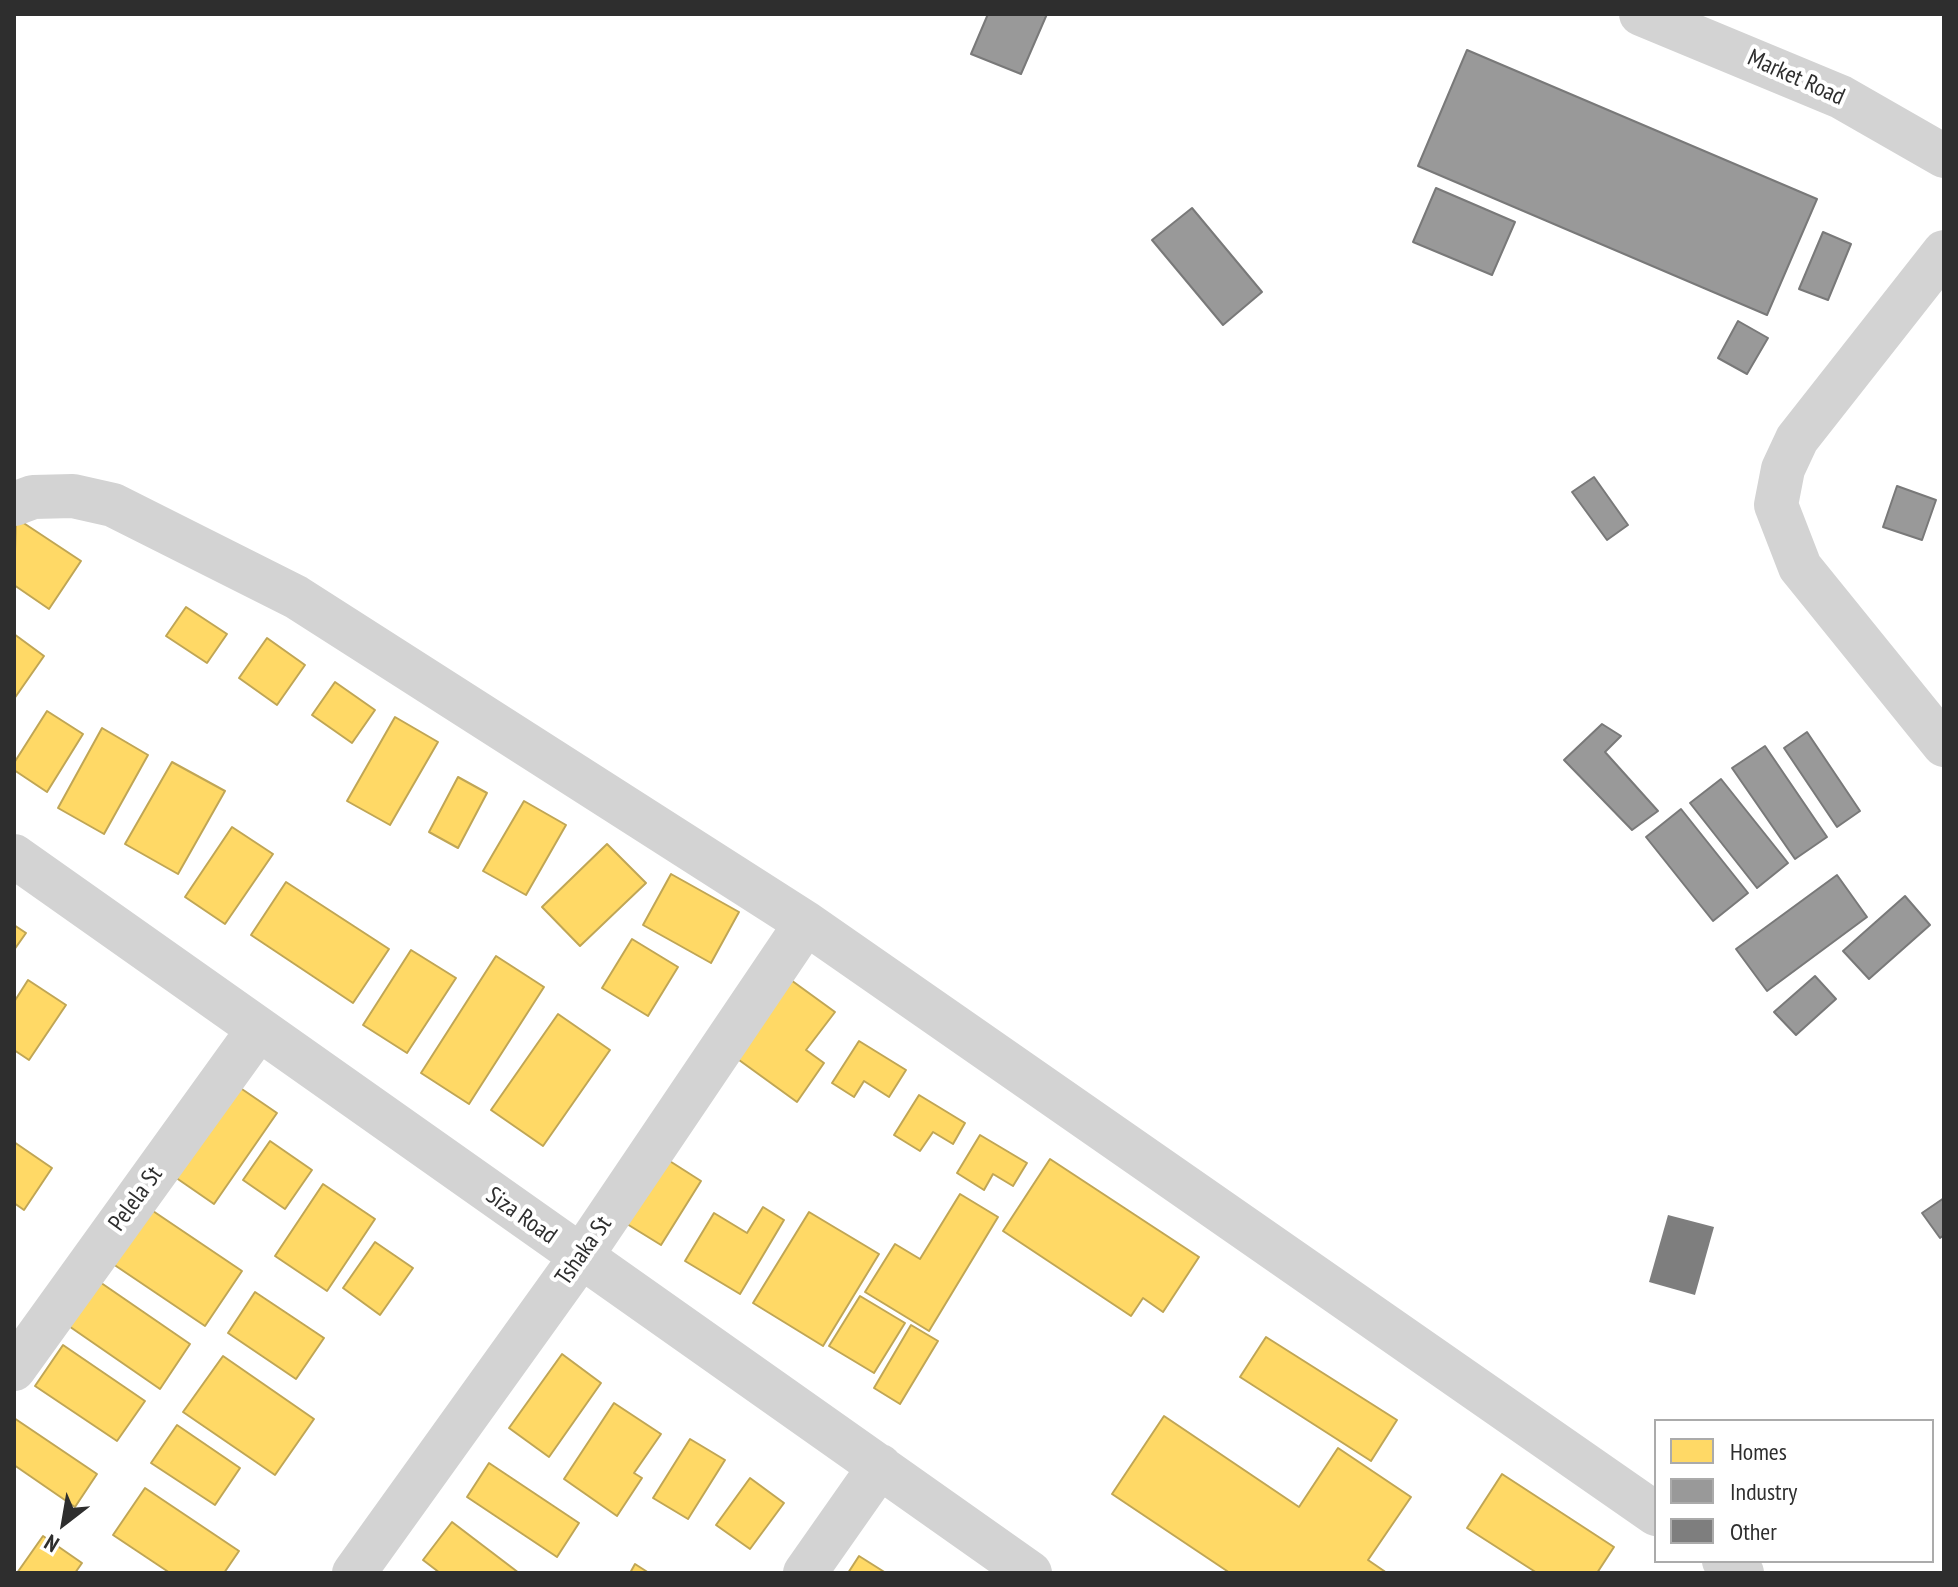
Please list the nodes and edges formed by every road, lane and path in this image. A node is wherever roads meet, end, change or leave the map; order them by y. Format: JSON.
{"nodes":[{"id":1,"x":1641,"y":14,"type":"edge"},
{"id":2,"x":1944,"y":156,"type":"edge"},
{"id":3,"x":1944,"y":252,"type":"edge"},
{"id":4,"x":14,"y":504,"type":"edge"},
{"id":5,"x":1944,"y":745,"type":"edge"},
{"id":6,"x":14,"y":856,"type":"edge"},
{"id":7,"x":806,"y":923,"type":"junction"},
{"id":8,"x":258,"y":1030,"type":"junction"},
{"id":9,"x":580,"y":1258,"type":"junction"},
{"id":10,"x":14,"y":1369,"type":"edge"},
{"id":11,"x":880,"y":1466,"type":"junction"},
{"id":12,"x":1654,"y":1513,"type":"edge"},
{"id":13,"x":354,"y":1573,"type":"edge"},
{"id":14,"x":805,"y":1573,"type":"edge"},
{"id":15,"x":1030,"y":1573,"type":"edge"}],
"edges":[{"from":1,"to":2,"type":"street","name":"Market Road"},
{"from":3,"to":5,"type":"street"},
{"from":4,"to":7,"type":"street"},
{"from":6,"to":8,"type":"street","name":"Siza Road"},
{"from":7,"to":9,"type":"street","name":"Tshaka St"},
{"from":7,"to":12,"type":"street"},
{"from":8,"to":9,"type":"street","name":"Siza Road"},
{"from":8,"to":10,"type":"street","name":"Pelela St"},
{"from":9,"to":11,"type":"street","name":"Siza Road"},
{"from":9,"to":13,"type":"street","name":"Tshaka St"},
{"from":11,"to":14,"type":"street"},
{"from":11,"to":15,"type":"street","name":"Siza Road"}]}
